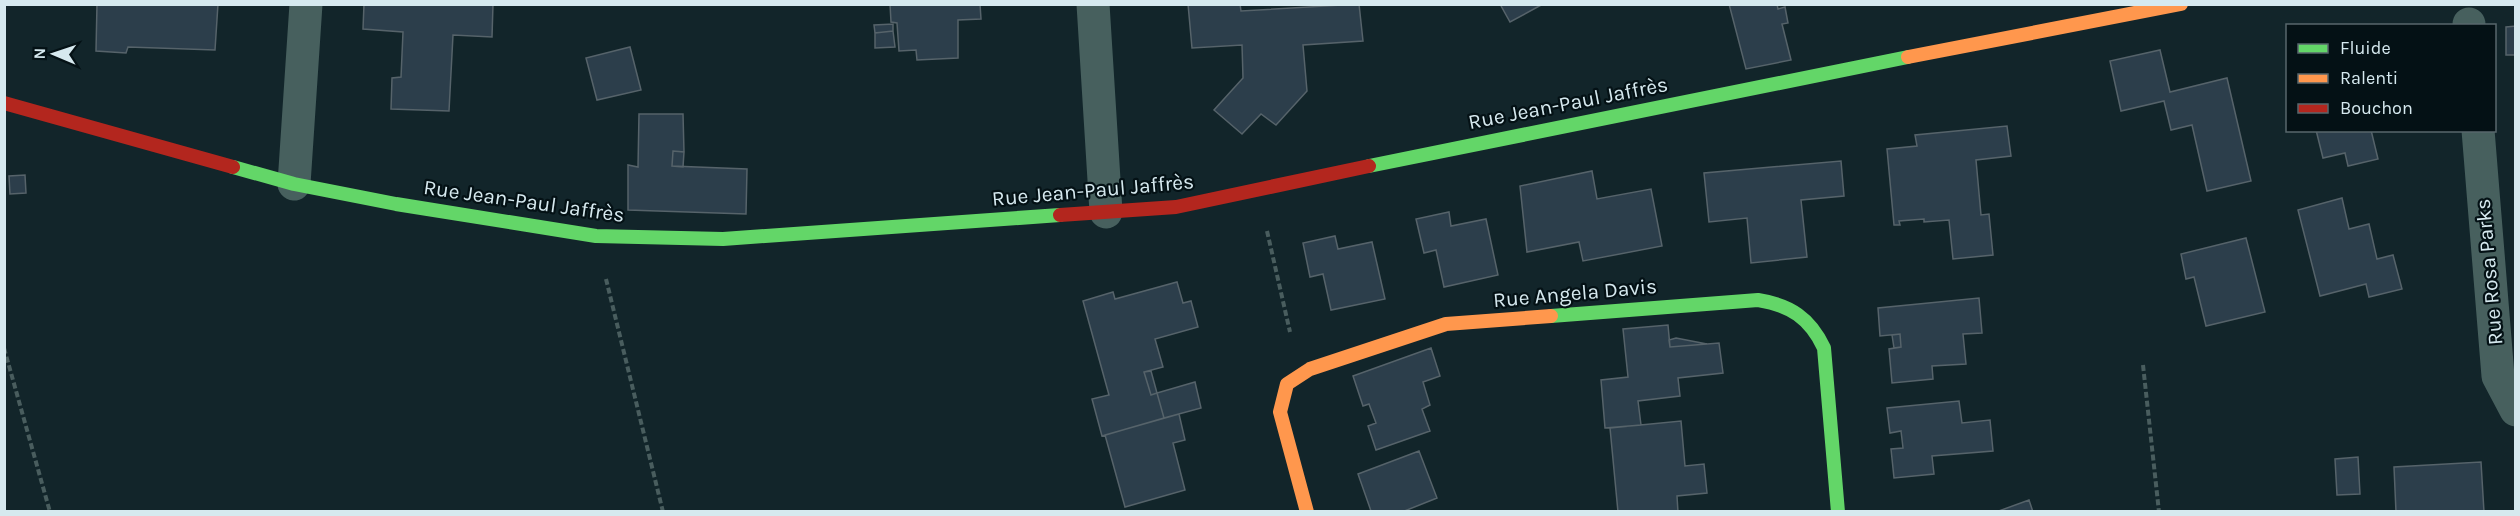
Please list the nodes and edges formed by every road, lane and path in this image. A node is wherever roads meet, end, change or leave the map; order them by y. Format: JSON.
{"nodes":[{"id":1,"x":306,"y":4,"type":"edge"},
{"id":2,"x":1093,"y":4,"type":"edge"},
{"id":3,"x":2181,"y":4,"type":"edge"},
{"id":4,"x":4,"y":103,"type":"edge"},
{"id":5,"x":2478,"y":132,"type":"edge"},
{"id":6,"x":294,"y":184,"type":"junction"},
{"id":7,"x":1257,"y":189,"type":"junction"},
{"id":8,"x":1106,"y":212,"type":"junction"},
{"id":9,"x":596,"y":236,"type":"junction"},
{"id":10,"x":4,"y":348,"type":"edge"},
{"id":11,"x":2143,"y":365,"type":"dead end"},
{"id":12,"x":1299,"y":375,"type":"junction"},
{"id":13,"x":2516,"y":410,"type":"edge"},
{"id":14,"x":50,"y":512,"type":"edge"},
{"id":15,"x":663,"y":512,"type":"edge"},
{"id":16,"x":1307,"y":512,"type":"edge"},
{"id":17,"x":1838,"y":512,"type":"edge"},
{"id":18,"x":2159,"y":512,"type":"edge"}],
"edges":[{"from":1,"to":6,"type":"street"},
{"from":2,"to":8,"type":"street"},
{"from":3,"to":7,"type":"street","name":"Rue Jean-Paul Jaffrès"},
{"from":4,"to":6,"type":"street","name":"Rue Jean-Paul Jaffrès"},
{"from":5,"to":13,"type":"street","name":"Rue Rosa Parks"},
{"from":6,"to":9,"type":"street","name":"Rue Jean-Paul Jaffrès"},
{"from":7,"to":8,"type":"street","name":"Rue Jean-Paul Jaffrès"},
{"from":7,"to":12,"type":"path"},
{"from":8,"to":9,"type":"street","name":"Rue Jean-Paul Jaffrès"},
{"from":9,"to":15,"type":"path"},
{"from":10,"to":14,"type":"path"},
{"from":11,"to":18,"type":"path"},
{"from":12,"to":16,"type":"street"},
{"from":12,"to":17,"type":"street","name":"Rue Angela Davis"}]}
